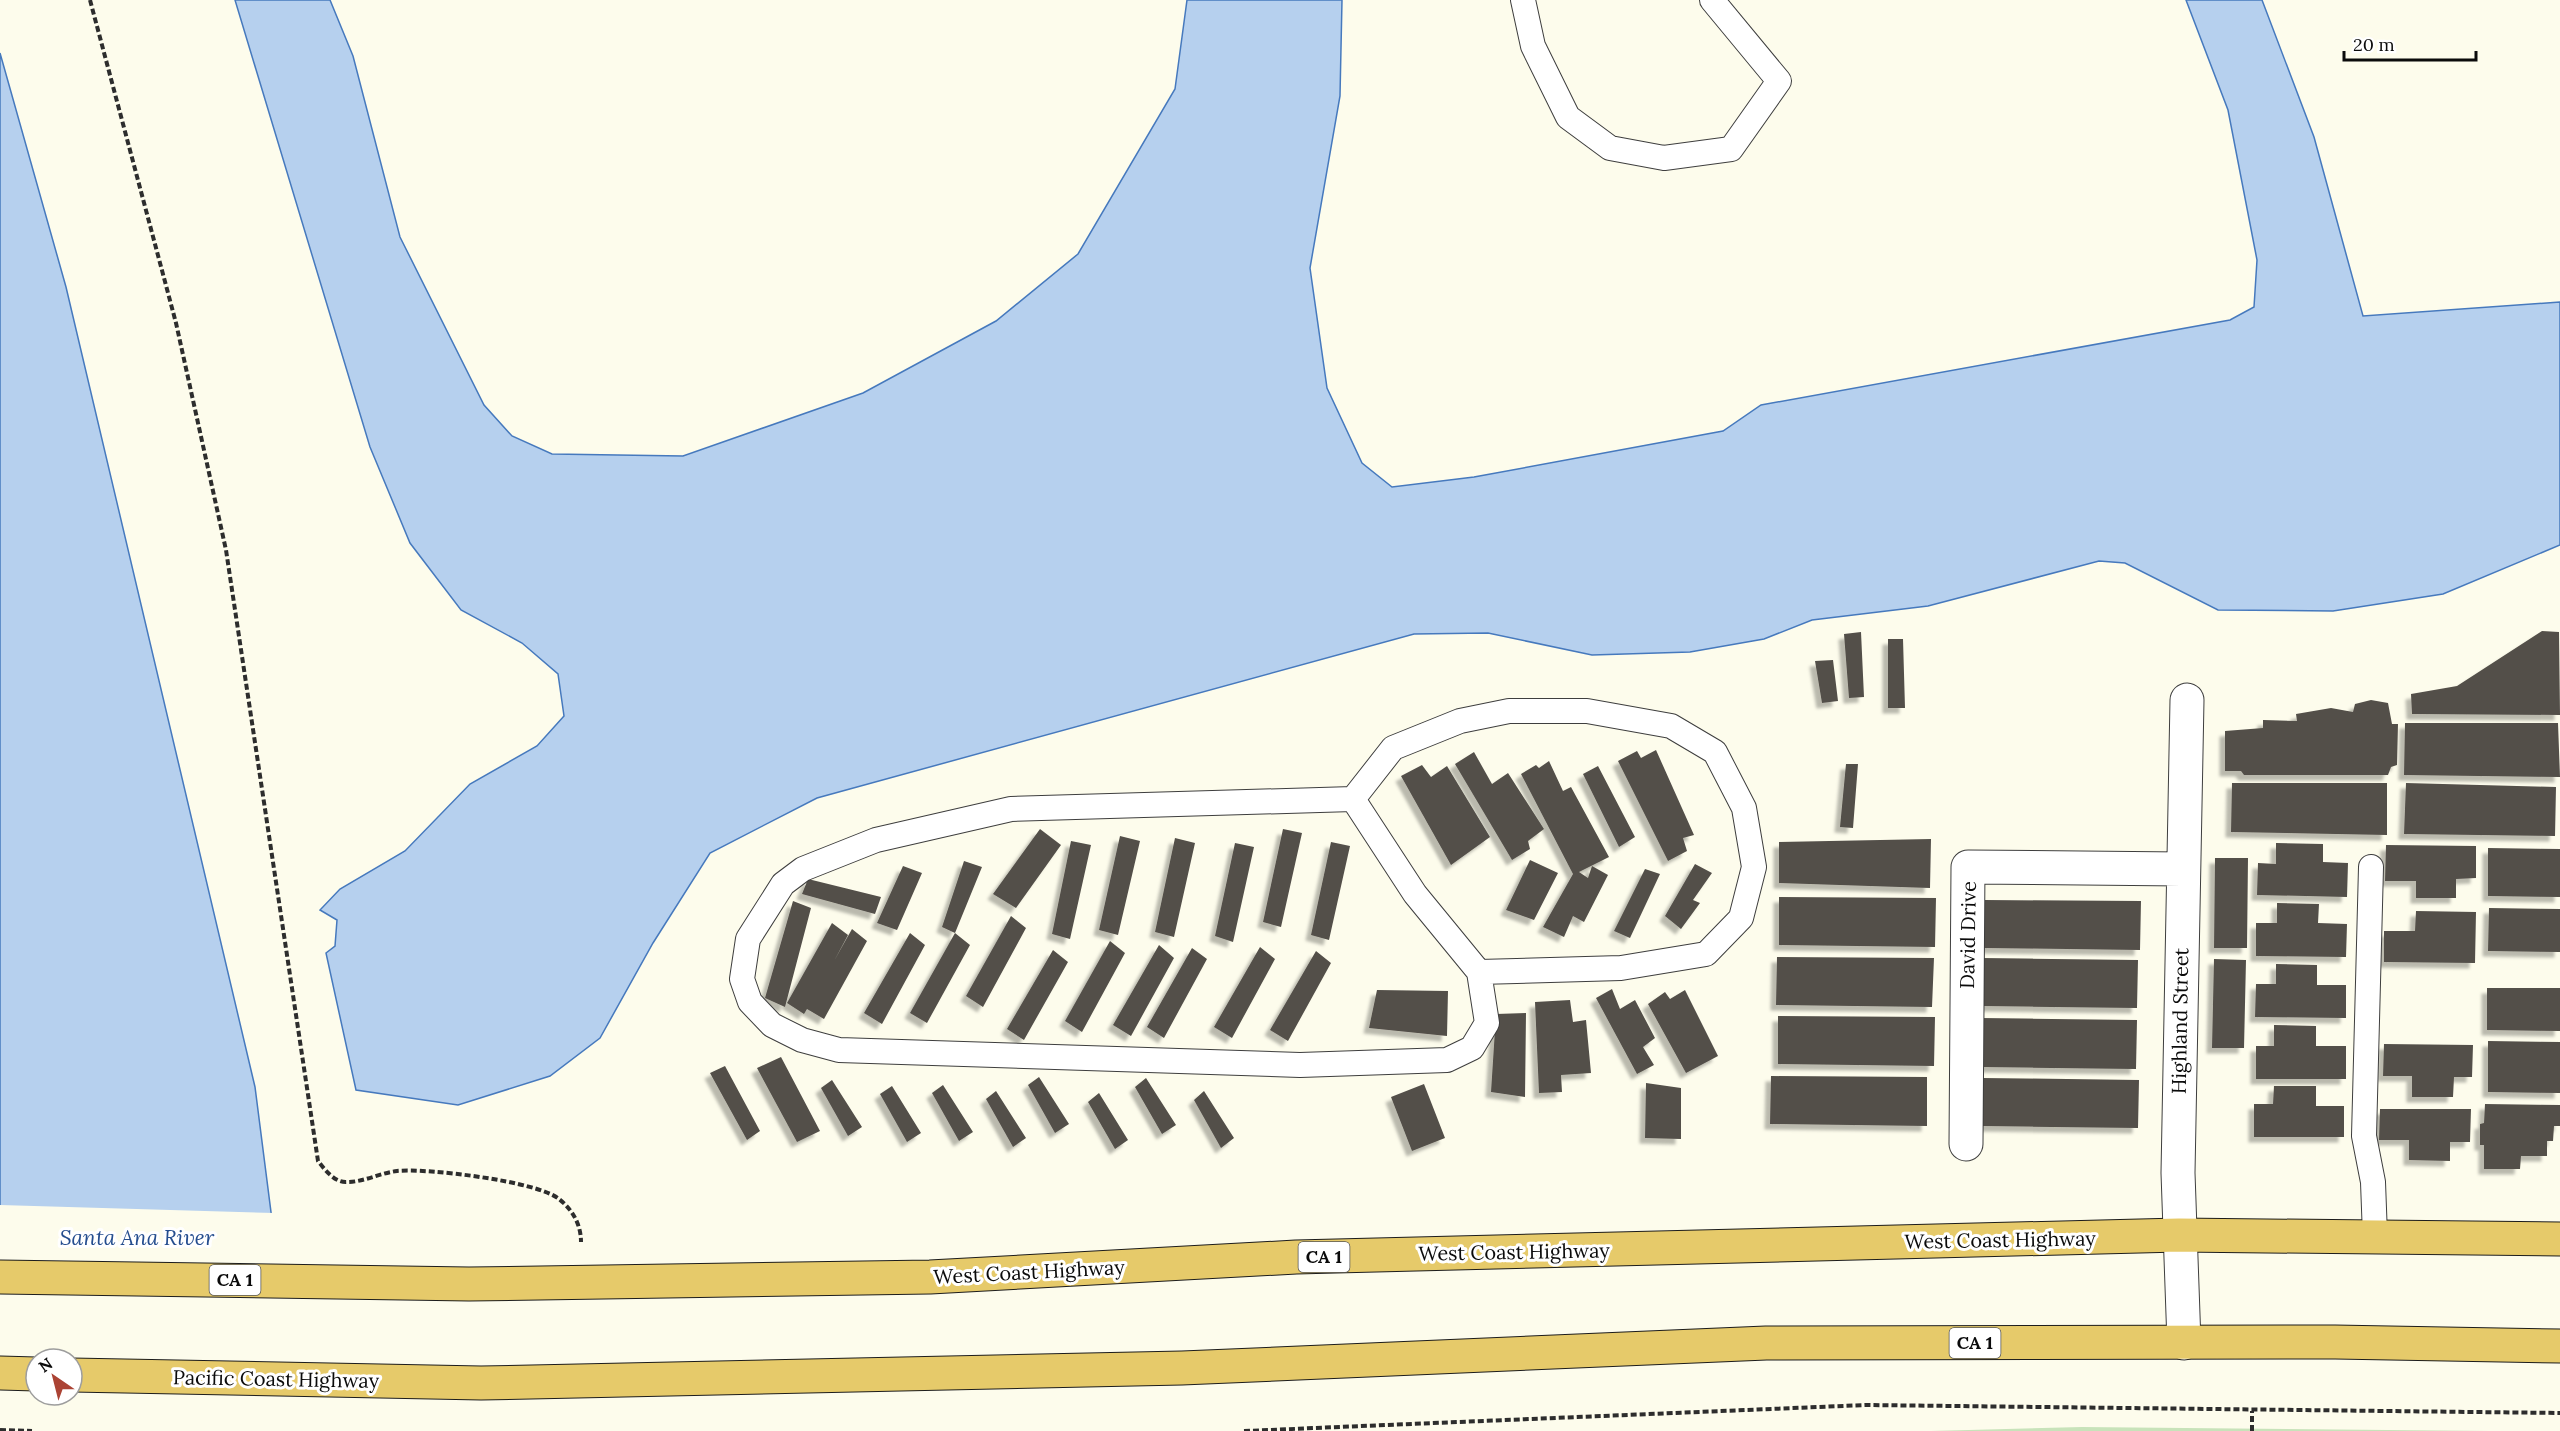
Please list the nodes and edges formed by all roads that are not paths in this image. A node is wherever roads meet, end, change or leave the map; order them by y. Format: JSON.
{"nodes":[{"id":1,"x":1523,"y":0,"type":"edge"},
{"id":2,"x":1712,"y":0,"type":"edge"},
{"id":3,"x":2187,"y":700,"type":"dead end"},
{"id":4,"x":1353,"y":800,"type":"junction"},
{"id":5,"x":2371,"y":867,"type":"dead end"},
{"id":6,"x":2182,"y":869,"type":"junction"},
{"id":7,"x":1479,"y":972,"type":"junction"},
{"id":8,"x":1966,"y":1143,"type":"dead end"},
{"id":9,"x":2179,"y":1235,"type":"junction"},
{"id":10,"x":2375,"y":1236,"type":"junction"},
{"id":11,"x":2560,"y":1239,"type":"edge"},
{"id":12,"x":0,"y":1277,"type":"edge"},
{"id":13,"x":2184,"y":1343,"type":"junction"},
{"id":14,"x":2560,"y":1347,"type":"edge"},
{"id":15,"x":0,"y":1373,"type":"edge"},
{"id":16,"x":24,"y":1374,"type":"edge"},
{"id":17,"x":84,"y":1375,"type":"edge"}],
"edges":[{"from":1,"to":2,"type":"lane"},
{"from":3,"to":6,"type":"street","name":"Highland Street"},
{"from":4,"to":7,"type":"lane"},
{"from":4,"to":7,"type":"lane"},
{"from":4,"to":7,"type":"lane"},
{"from":5,"to":10,"type":"lane"},
{"from":6,"to":8,"type":"street","name":"David Drive"},
{"from":6,"to":9,"type":"street","name":"Highland Street"},
{"from":9,"to":10,"type":"highway","name":"West Coast Highway","number":"CA 1"},
{"from":9,"to":12,"type":"highway","name":"West Coast Highway","number":"CA 1"},
{"from":9,"to":13,"type":"street","name":"Highland Street"},
{"from":10,"to":11,"type":"highway","name":"West Coast Highway","number":"CA 1"},
{"from":13,"to":14,"type":"highway","number":"CA 1"},
{"from":13,"to":17,"type":"highway","name":"Pacific Coast Highway","number":"CA 1"},
{"from":15,"to":16,"type":"highway"}]}
